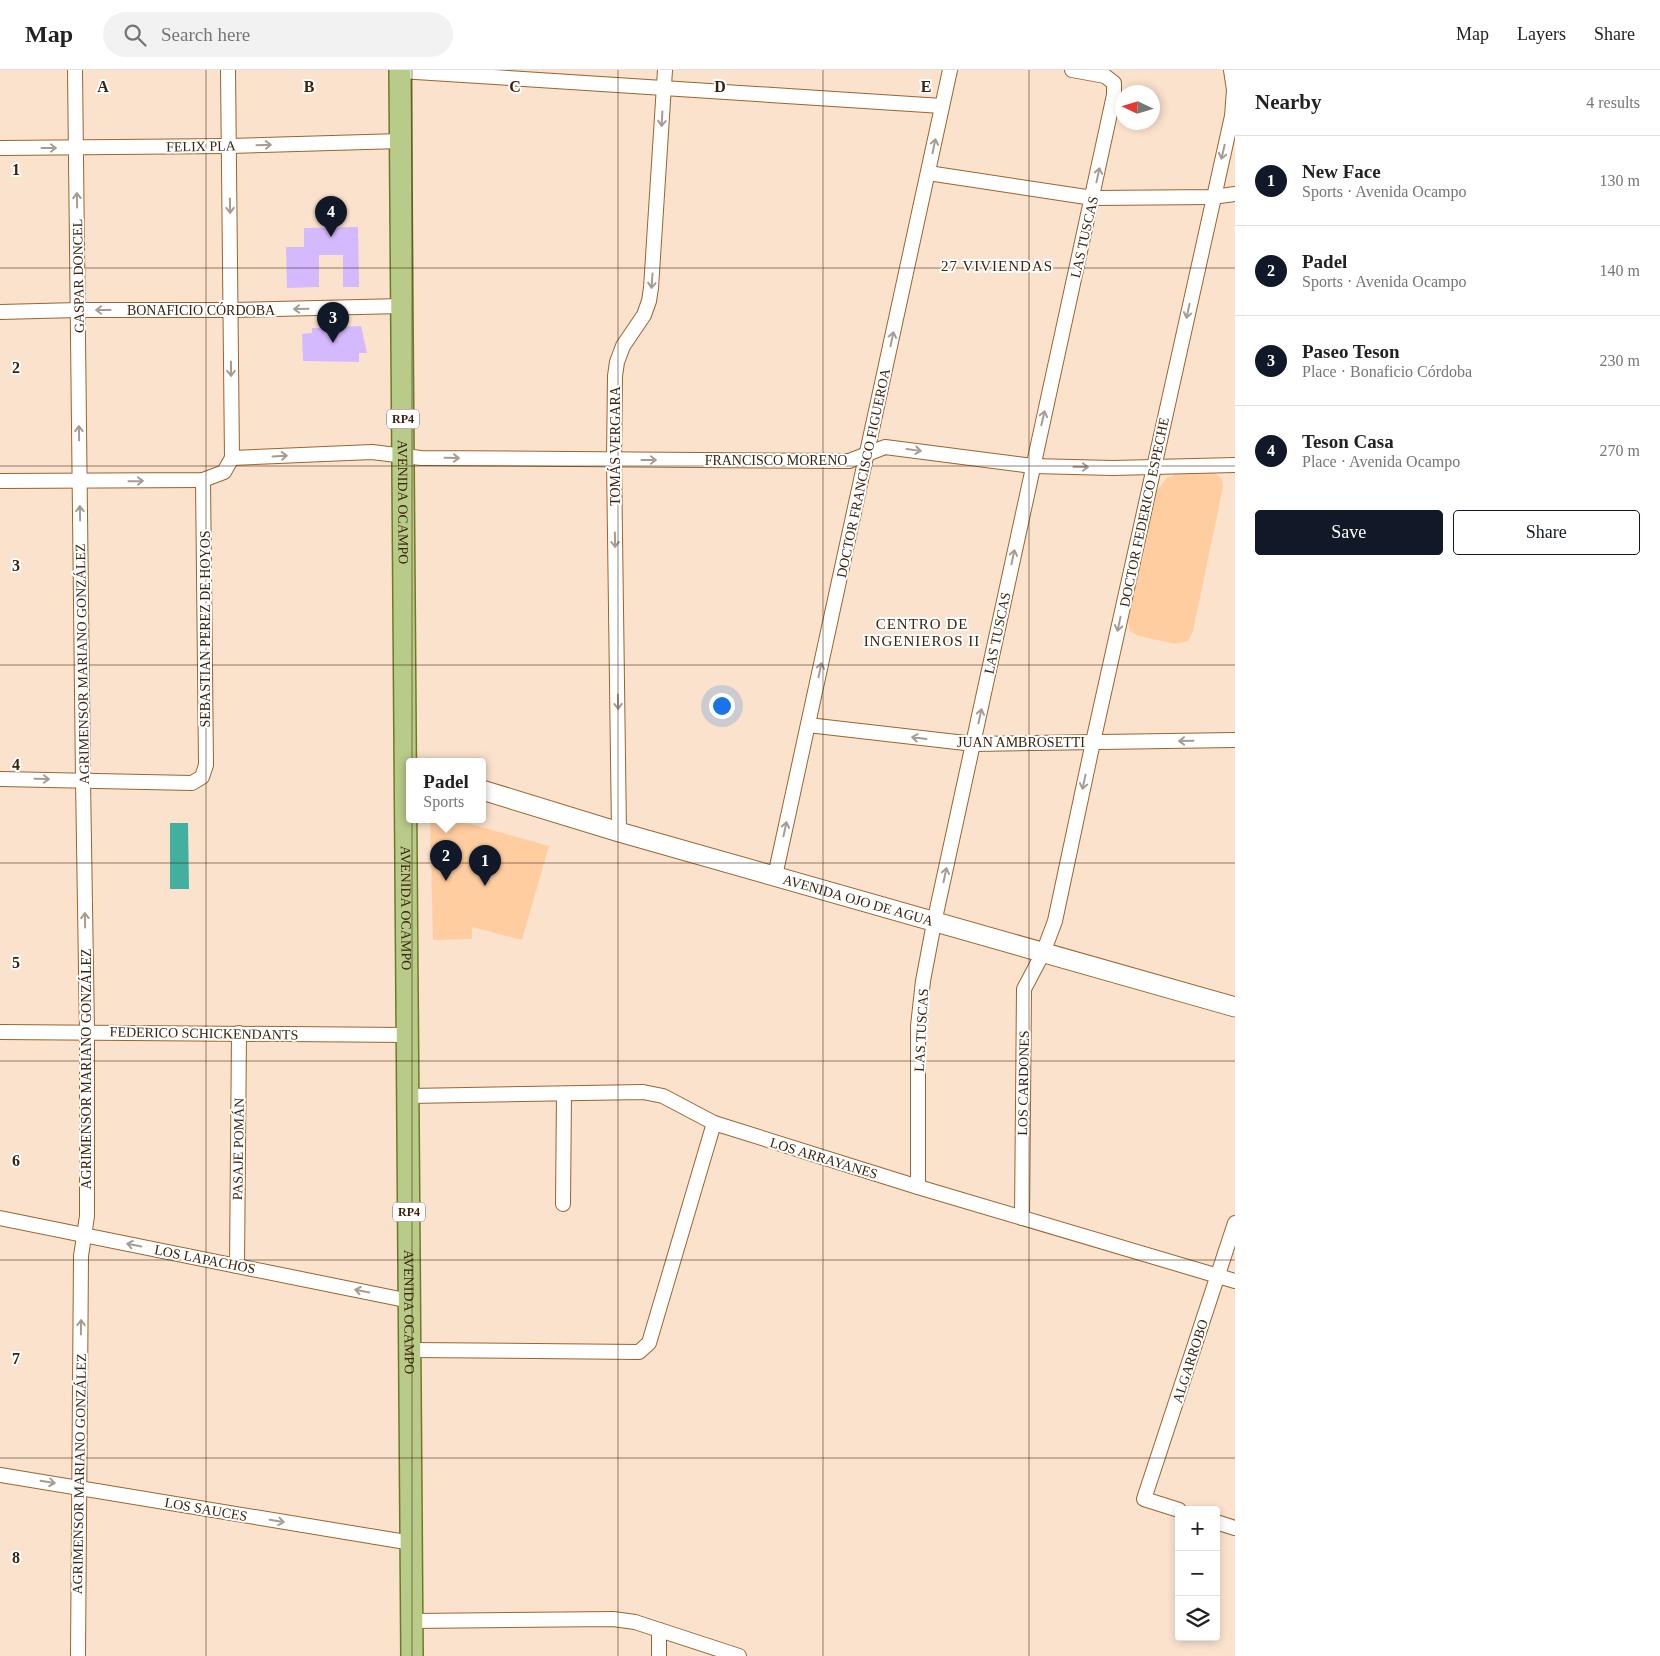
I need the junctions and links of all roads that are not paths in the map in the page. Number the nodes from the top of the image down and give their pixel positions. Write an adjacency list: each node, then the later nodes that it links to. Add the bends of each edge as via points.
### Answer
1 (75, 70): 13 (street, GASPAR DONCEL)
2 (228, 70): 11 (street)
3 (400, 70): 8 (street); 10 (main road, AVENIDA OCAMPO / RP4)
4 (665, 70): 8 (street, TOMÁS VERGARA)
5 (950, 70): 9 (street, DOCTOR FRANCISCO FIGUEROA)
6 (1072, 70): 17 (street, LAS TUSCAS, one-way to 6, via 1114,83 1105,76)
7 (1230, 70): 16 (street, DOCTOR FEDERICO ESPECHE, one-way to 16, via 1234,90 1232,116)
8 (663, 88): 9 (street); 25 (street, TOMÁS VERGARA, one-way to 25, via 651,288 644,314 623,346 617,362)
9 (942, 106): 14 (street, DOCTOR FRANCISCO FIGUEROA, one-way to 9)
10 (401, 141): 11 (street, FELIX PLA, one-way to 10); 18 (main road, AVENIDA OCAMPO / RP4)
11 (229, 146): 13 (street, FELIX PLA); 20 (street, one-way to 20)
12 (0, 148): 13 (street, FELIX PLA, one-way to 13)
13 (76, 148): 19 (street, GASPAR DONCEL, one-way to 13)
14 (928, 173): 17 (street); 22 (street, DOCTOR FRANCISCO FIGUEROA, one-way to 14)
15 (1235, 194): 16 (street)
16 (1213, 197): 17 (street); 28 (street, DOCTOR FEDERICO ESPECHE, one-way to 28)
17 (1093, 198): 27 (street, LAS TUSCAS, one-way to 17)
18 (402, 306): 20 (street, BONAFICIO CÓRDOBA, one-way to 20); 23 (main road, AVENIDA OCAMPO / RP4)
19 (78, 310): 20 (street, BONAFICIO CÓRDOBA, one-way to 19); 21 (street, BONAFICIO CÓRDOBA); 31 (street, GASPAR DONCEL, one-way to 19)
20 (231, 310): 24 (street, one-way to 24)
21 (0, 312)
22 (867, 455): 25 (street, FRANCISCO MORENO, one-way to 22, via 849,462); 27 (street, FRANCISCO MORENO, one-way to 27, via 886,447); 32 (street, DOCTOR FRANCISCO FIGUEROA, one-way to 22)
23 (403, 456): 24 (street, FRANCISCO MORENO, one-way to 23, via 372,452); 25 (street, FRANCISCO MORENO, one-way to 25); 36 (main road, AVENIDA OCAMPO / RP4)
24 (232, 458): 29 (street, via 224,472)
25 (614, 460): 41 (street, TOMÁS VERGARA, one-way to 41)
26 (1235, 465): 28 (street, FRANCISCO MORENO)
27 (1033, 466): 28 (street, FRANCISCO MORENO, one-way to 28); 35 (street, LAS TUSCAS, one-way to 27)
28 (1154, 467): 34 (street, DOCTOR FEDERICO ESPECHE, one-way to 34)
29 (203, 480): 31 (street, one-way to 29); 38 (street, SEBASTIAN PEREZ DE HOYOS, via 206,765 202,777 192,784)
30 (0, 482): 31 (street)
31 (80, 482): 38 (street, AGRIMENSOR MARIANO GONZÁLEZ, one-way to 31)
32 (808, 725): 35 (street, JUAN AMBROSETTI, one-way to 32); 42 (street, DOCTOR FRANCISCO FIGUEROA, one-way to 32)
33 (1235, 740): 34 (street, JUAN AMBROSETTI, one-way to 34)
34 (1093, 742): 35 (street, JUAN AMBROSETTI); 44 (street, DOCTOR FEDERICO ESPECHE, one-way to 44, via 1055,921)
35 (974, 744): 43 (street, LAS TUSCAS, one-way to 35)
36 (408, 758)
37 (0, 778): 38 (street, one-way to 38)
38 (83, 780): 47 (street, AGRIMENSOR MARIANO GONZÁLEZ, one-way to 38)
39 (486, 791): 41 (main road, AVENIDA OJO DE AGUA)
40 (408, 823): 49 (main road, AVENIDA OCAMPO / RP4)
41 (619, 832): 42 (main road, AVENIDA OJO DE AGUA)
42 (775, 876): 43 (main road, AVENIDA OJO DE AGUA)
43 (934, 922): 44 (main road, AVENIDA OJO DE AGUA); 53 (street, LAS TUSCAS, via 918,1026)
44 (1043, 953): 45 (main road, AVENIDA OJO DE AGUA); 56 (street, LOS CARDONES, via 1024,989)
45 (1235, 1008)
46 (0, 1032): 47 (street, FEDERICO SCHICKENDANTS)
47 (87, 1032): 48 (street, FEDERICO SCHICKENDANTS); 58 (street, AGRIMENSOR MARIANO GONZÁLEZ, via 87,1216)
48 (239, 1033): 49 (street, FEDERICO SCHICKENDANTS); 59 (street, PASAJE POMÁN)
49 (408, 1035): 51 (main road, AVENIDA OCAMPO / RP4)
50 (564, 1094): 51 (street, LOS ARRAYANES); 52 (street, LOS ARRAYANES, via 644,1092 663,1096); 54 (street)
51 (408, 1096): 62 (main road, AVENIDA OCAMPO / RP4)
52 (714, 1123): 53 (street, LOS ARRAYANES); 63 (street, via 649,1343 639,1352)
53 (918, 1186): 56 (street, LOS ARRAYANES)
54 (563, 1204)
55 (0, 1218): 58 (street, LOS LAPACHOS)
56 (1022, 1218): 60 (street, LOS ARRAYANES)
57 (1235, 1222): 60 (street, ALGARROBO)
58 (84, 1236): 59 (street, LOS LAPACHOS, one-way to 58); 65 (street, AGRIMENSOR MARIANO GONZÁLEZ, one-way to 58, via 81,1256)
59 (237, 1266): 62 (street, LOS LAPACHOS, one-way to 59)
60 (1218, 1276): 61 (street, LOS ARRAYANES); 66 (street, ALGARROBO, via 1144,1499)
61 (1235, 1281)
62 (410, 1301): 63 (main road, AVENIDA OCAMPO / RP4)
63 (410, 1350): 69 (main road, AVENIDA OCAMPO / RP4)
64 (0, 1475): 65 (street, LOS SAUCES, one-way to 65)
65 (79, 1487): 69 (street, LOS SAUCES, one-way to 69); 72 (street, AGRIMENSOR MARIANO GONZÁLEZ)
66 (1175, 1509)
67 (1220, 1523): 68 (street)
68 (1235, 1528)
69 (412, 1543): 70 (main road, AVENIDA OCAMPO / RP4)
70 (412, 1621): 71 (street, via 613,1620 635,1622); 73 (main road, AVENIDA OCAMPO / RP4)
71 (658, 1630): 74 (street); 75 (street)
72 (78, 1656)
73 (412, 1656)
74 (658, 1656)
75 (739, 1656)

